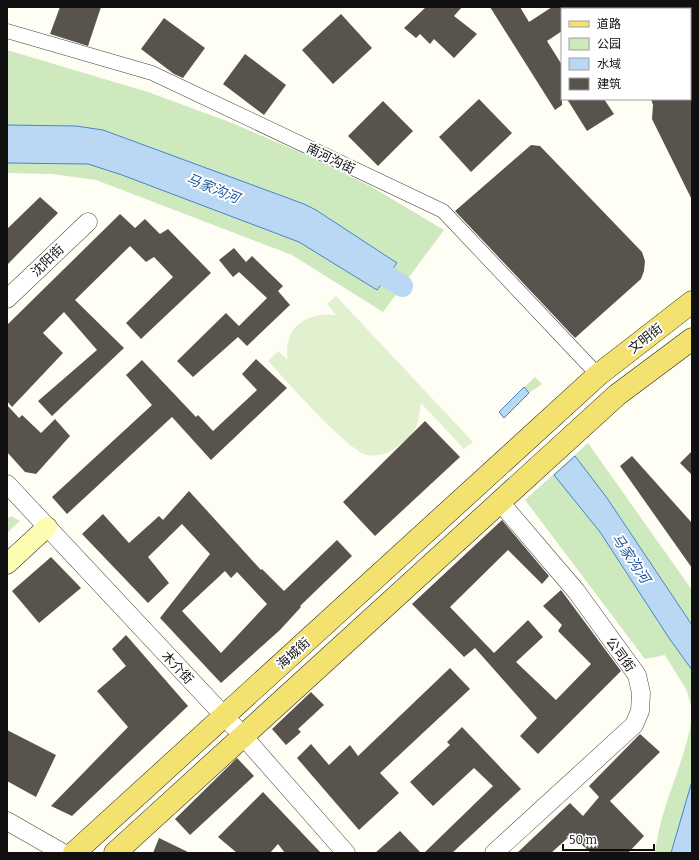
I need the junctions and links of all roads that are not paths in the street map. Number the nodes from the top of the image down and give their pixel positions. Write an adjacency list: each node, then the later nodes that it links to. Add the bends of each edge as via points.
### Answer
1 (7, 31): 6 (street, 南河沟街, via 152,72 443,211)
2 (88, 222): 3 (street, 沈阳街)
3 (7, 298)
4 (692, 302): 6 (main road, 文明街)
5 (692, 339): 9 (main road, via 617,395)
6 (598, 375): 7 (main road, 文明街)
7 (513, 452): 12 (main road, 海城街)
8 (7, 484): 10 (street, 木介街)
9 (500, 502): 13 (main road); 19 (street, 公司街, via 576,591 636,675 641,693 640,711 634,725)
10 (47, 528): 11 (main road); 12 (street, 木介街)
11 (7, 564)
12 (224, 716): 13 (street, 木介街); 16 (main road, 海城街)
13 (243, 736): 17 (main road); 18 (street, 木介街)
14 (7, 821): 15 (street)
15 (63, 853)
16 (74, 853)
17 (115, 853)
18 (346, 853)
19 (494, 853)

